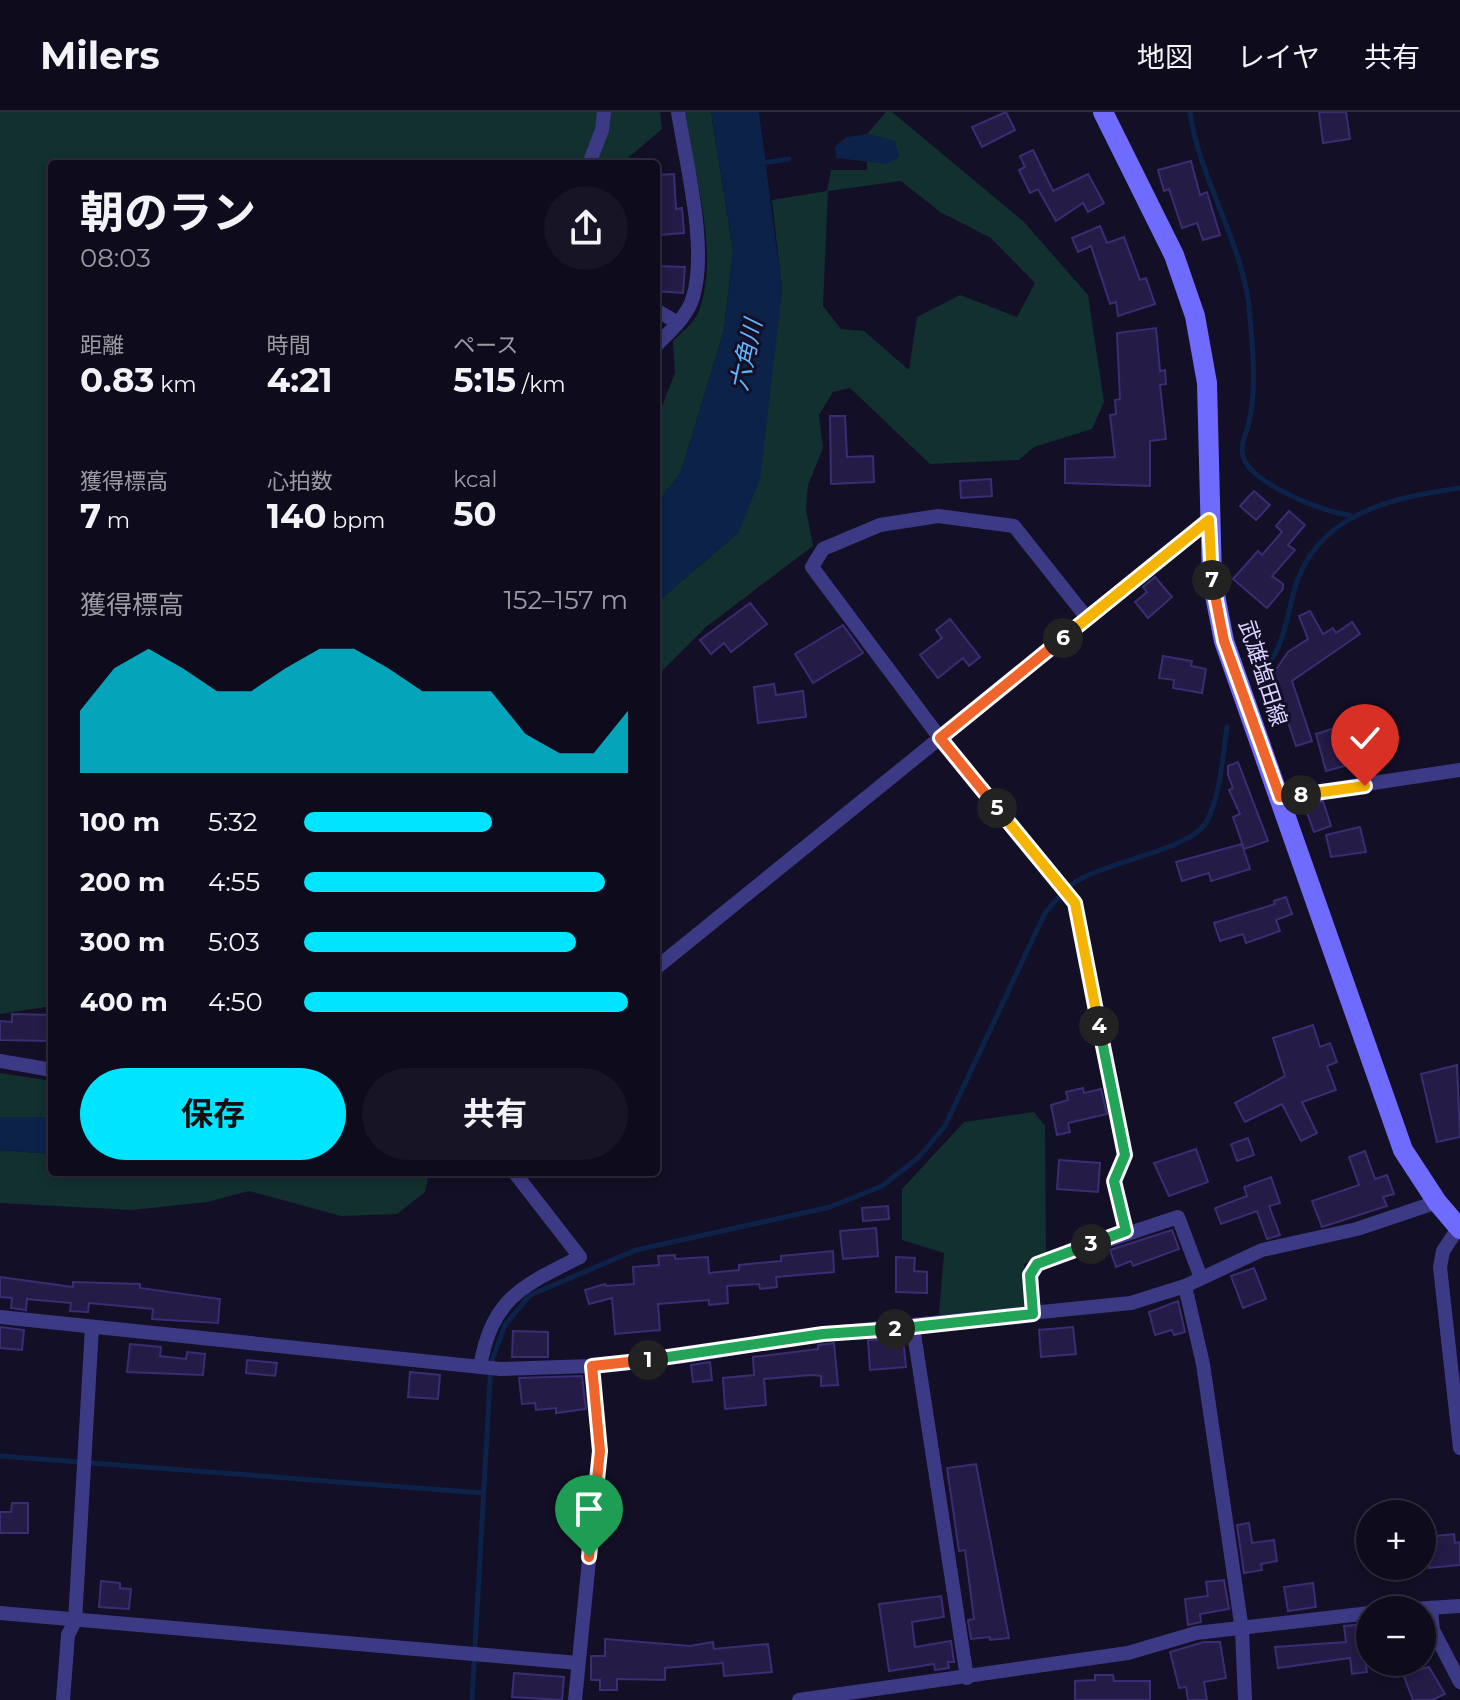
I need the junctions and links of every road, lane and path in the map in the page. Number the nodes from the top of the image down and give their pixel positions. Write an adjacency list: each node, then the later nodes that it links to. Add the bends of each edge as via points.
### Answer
1 (604, 112): 4 (street)
2 (678, 112): 6 (street, via 698,237 693,298)
3 (1103, 112): 8 (main road, 武雄塩田線, via 1174,255 1195,316 1207,383)
4 (591, 160)
5 (660, 312): 6 (street)
6 (678, 323): 7 (street)
7 (660, 342)
8 (1209, 520): 9 (street); 12 (main road, 武雄塩田線, via 1212,580 1224,641)
9 (1087, 618): 10 (street); 10 (street, via 1014,526 938,516 880,525 823,549 812,567)
10 (940, 738): 13 (street); 19 (street, via 1075,903 1125,1155 1114,1181)
11 (1460, 770): 12 (street)
12 (1280, 797): 17 (main road, 武雄塩田線, via 1403,1150)
13 (660, 965)
14 (0, 1061): 15 (street)
15 (48, 1069)
16 (517, 1176): 27 (street, via 580,1257 521,1286 498,1311)
17 (1437, 1202): 18 (main road, 武雄塩田線); 20 (street, via 1357,1229 1262,1250)
18 (1459, 1228): 28 (street, via 1443,1251 1440,1267)
19 (1126, 1231): 20 (street, via 1178,1217); 22 (street, via 1037,1264 1030,1275)
20 (1201, 1278): 21 (street)
21 (1185, 1286): 22 (street, via 1131,1303); 34 (street, via 1203,1364)
22 (1033, 1314): 25 (street)
23 (0, 1317): 24 (street)
24 (92, 1327): 27 (street); 33 (street)
25 (913, 1327): 26 (street); 37 (street)
26 (592, 1366): 27 (street); 36 (street, via 600,1451)
27 (480, 1367)
28 (1460, 1448)
29 (1460, 1606): 30 (street)
30 (1436, 1608)
31 (0, 1613): 33 (street)
32 (1356, 1615): 34 (street)
33 (75, 1621): 36 (street); 39 (street, via 68,1635)
34 (1242, 1630): 37 (street, via 1196,1633 1128,1653); 42 (street)
35 (1436, 1637): 38 (street)
36 (578, 1663): 40 (street)
37 (967, 1678): 41 (street)
38 (1460, 1682)
39 (63, 1700)
40 (575, 1700)
41 (799, 1700)
42 (1245, 1700)

